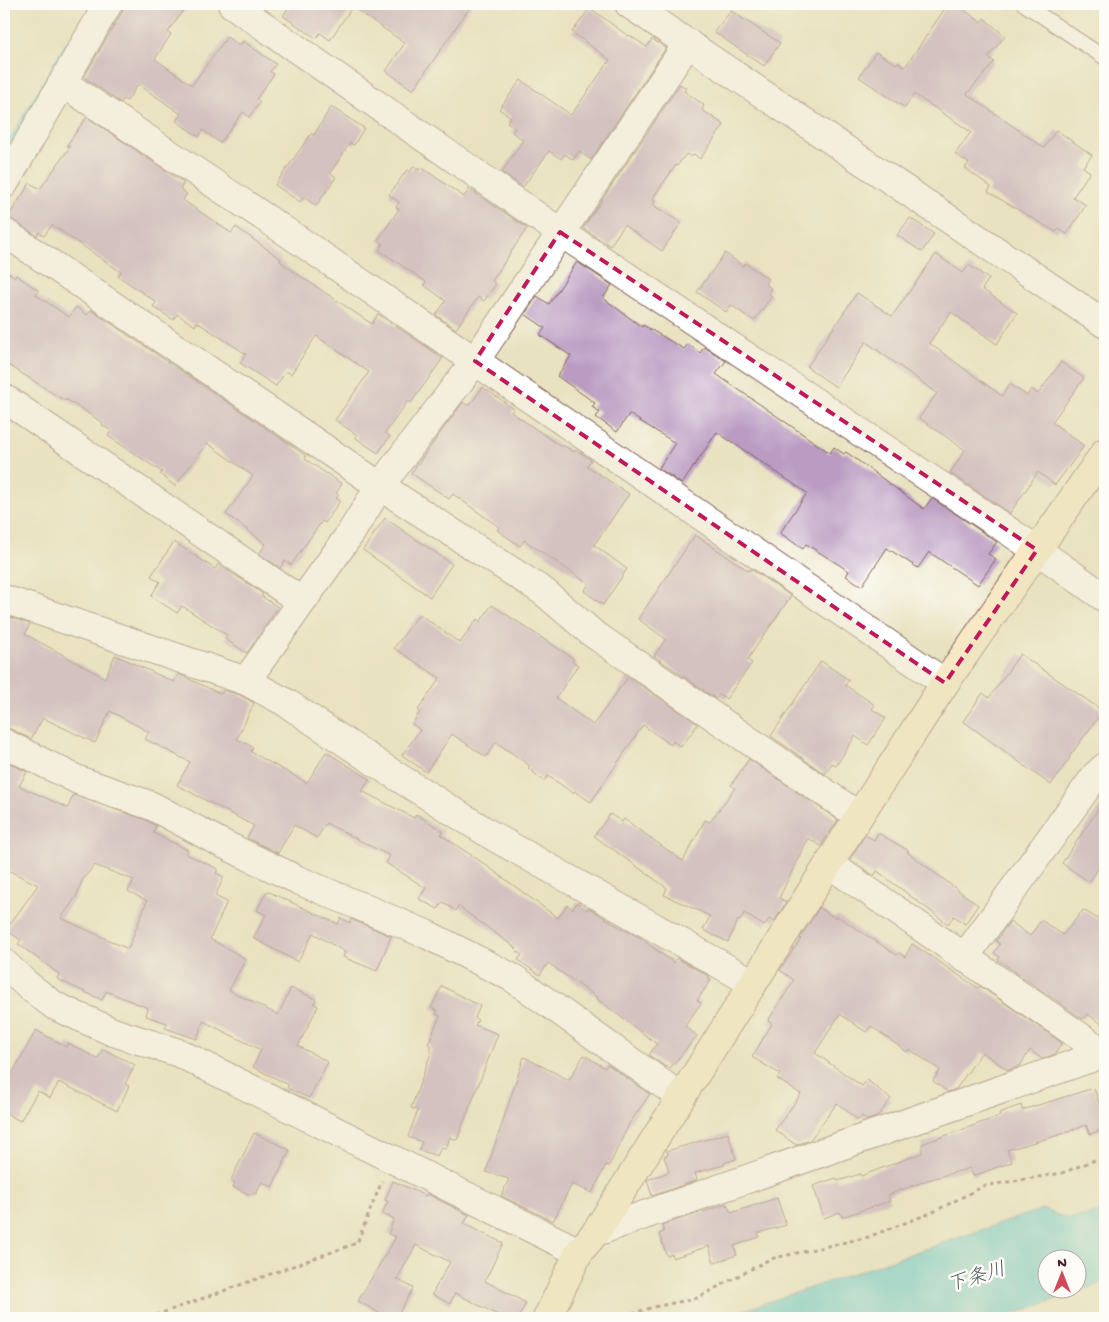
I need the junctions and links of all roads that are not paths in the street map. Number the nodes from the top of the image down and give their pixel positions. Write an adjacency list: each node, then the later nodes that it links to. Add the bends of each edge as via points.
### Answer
1 (108, 4): 8 (street)
2 (232, 4): 5 (street)
3 (629, 4): 6 (street)
4 (1024, 4): 7 (lane)
5 (262, 12): 11 (street)
6 (688, 43): 11 (street); 12 (street)
7 (1105, 58)
8 (62, 83): 9 (street); 13 (street, via 297,238)
9 (4, 184)
10 (4, 232): 16 (street)
11 (560, 232): 13 (street); 17 (street)
12 (1105, 324)
13 (474, 361): 16 (street); 22 (street)
14 (4, 398): 20 (street)
15 (1105, 452): 17 (street)
16 (380, 486): 20 (street); 25 (street, via 544,592 592,633)
17 (1036, 550): 19 (street); 22 (street)
18 (4, 598): 21 (street)
19 (1105, 598)
20 (301, 602): 21 (street)
21 (246, 681): 29 (street, via 285,702 496,838)
22 (945, 683): 25 (street)
23 (4, 743): 31 (street, via 78,780 152,806 298,880 428,935 513,978)
24 (1102, 775): 27 (street)
25 (859, 816): 26 (street)
26 (829, 864): 27 (street); 29 (street)
27 (964, 958): 30 (street)
28 (4, 963): 32 (street, via 55,1006 114,1032 179,1053 391,1159)
29 (753, 983): 31 (street)
30 (1105, 1053): 32 (street)
31 (681, 1097): 32 (street)
32 (588, 1242): 33 (street)
33 (546, 1318)

